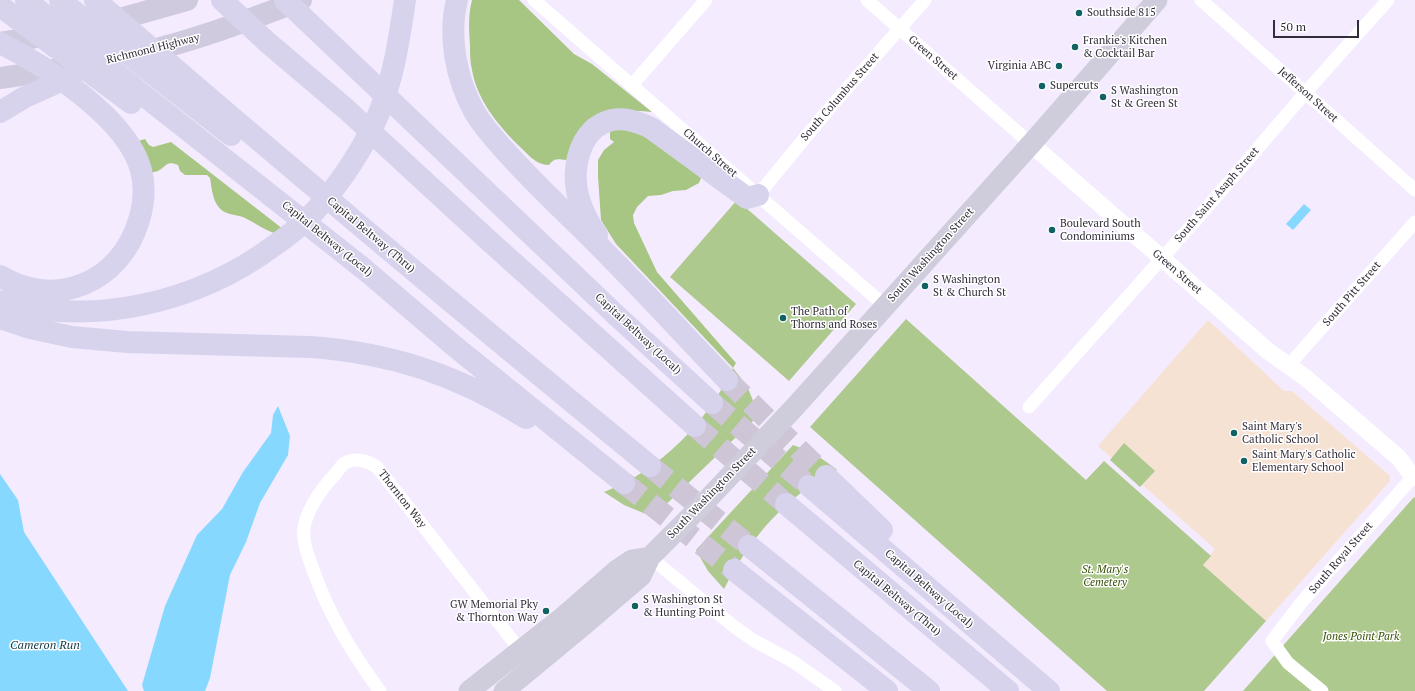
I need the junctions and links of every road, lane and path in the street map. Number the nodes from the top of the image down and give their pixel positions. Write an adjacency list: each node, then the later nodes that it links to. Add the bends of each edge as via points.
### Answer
1 (26, 0): 28 (highway, Capital Beltway (Local))
2 (60, 0): 38 (highway)
3 (95, 0): 38 (highway, Capital Beltway (Thru))
4 (187, 0): 20 (highway, via 80,29)
5 (222, 0): 25 (highway)
6 (239, 0): 25 (highway)
7 (285, 0): 41 (highway, Capital Beltway (Local))
8 (301, 0): 21 (highway, Richmond Highway, via 200,38)
9 (405, 0): 35 (highway, via 394,65 376,119 344,176 317,208 288,235 250,263 226,276 163,301 129,308 79,311 27,307)
10 (457, 0): 33 (highway, via 453,25 454,45 461,81 475,112 490,134 522,170)
11 (534, 0): 23 (street, Church Street)
12 (706, 0): 23 (street)
13 (867, 0): 19 (street, Green Street)
14 (925, 0): 19 (street, South Columbus Street)
15 (1158, 0): 27 (main road, South Washington Street)
16 (1202, 0): 24 (street, Jefferson Street)
17 (1388, 0): 24 (street, South Saint Asaph Street)
18 (0, 6): 28 (highway, via 225,170)
19 (899, 29): 27 (street, Green Street); 30 (street, South Columbus Street)
20 (0, 43): 34 (highway, via 50,73 100,111 124,136 134,153 141,169 144,186 144,202 136,232 128,248 94,280 60,290 40,291 23,287)
21 (110, 61): 22 (highway, Richmond Highway); 26 (highway, via 44,88)
22 (0, 78)
23 (632, 85): 30 (street, Church Street)
24 (1306, 92): 29 (street, Jefferson Street); 32 (street, South Saint Asaph Street)
25 (346, 109): 43 (highway)
26 (0, 112)
27 (1031, 144): 32 (street, Green Street); 36 (main road, South Washington Street)
28 (259, 186): 37 (highway, Capital Beltway (Local), via 624,483 490,397 442,375 395,360 339,349 127,342 72,337 30,328)
29 (1415, 190)
30 (758, 195): 33 (highway, via 747,198 663,135 638,122 626,119 600,124 579,152 576,180 587,220); 36 (street, Church Street)
31 (1415, 222): 39 (street, South Pitt Street)
32 (1162, 258): 39 (street, Green Street, via 1268,351); 42 (street, South Saint Asaph Street)
33 (614, 261): 40 (highway)
34 (0, 276)
35 (0, 301)
36 (885, 306): 49 (main road, South Washington Street, via 793,409)
37 (0, 318)
38 (504, 346): 44 (highway, Capital Beltway (Thru))
39 (1289, 366): 45 (street, Green Street, via 1399,458)
40 (727, 380)
41 (712, 403)
42 (1029, 407)
43 (695, 426)
44 (650, 466)
45 (1414, 476): 60 (street, South Royal Street, via 1301,603 1272,641 1288,664)
46 (817, 481): 59 (highway, via 889,537 993,644)
47 (786, 504): 58 (highway, Capital Beltway (Thru))
48 (749, 546): 57 (highway)
49 (650, 557): 51 (main road, via 632,560 617,570); 54 (main road, South Washington Street, via 641,576); 55 (street, via 732,625 753,640 792,661)
50 (734, 570): 56 (highway)
51 (520, 650): 52 (street, Thornton Way, via 377,467 370,462 359,460 346,463 332,477 311,507 304,523 303,535 318,586 334,621 353,654); 53 (main road)
52 (380, 691)
53 (469, 691)
54 (504, 691)
55 (835, 691)
56 (887, 691)
57 (929, 691)
58 (1008, 691)
59 (1049, 691)
60 (1322, 691)

